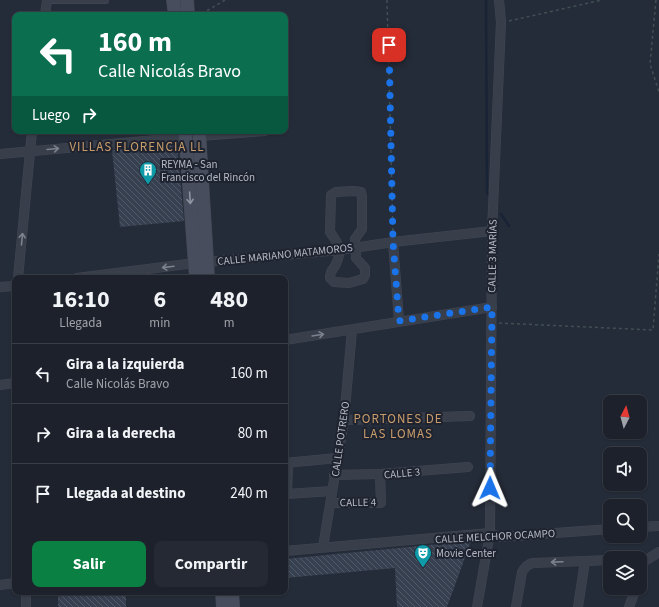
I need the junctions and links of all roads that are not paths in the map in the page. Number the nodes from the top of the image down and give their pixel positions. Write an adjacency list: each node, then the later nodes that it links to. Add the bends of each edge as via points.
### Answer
1 (173, 0): 7 (street)
2 (187, 0): 8 (street)
3 (499, 0): 14 (street, CALLE 3 MARÍAS, via 501,22)
4 (47, 1): 5 (lane); 6 (street)
5 (106, 1)
6 (45, 12)
7 (175, 12)
8 (188, 12)
9 (32, 134): 12 (street)
10 (186, 134): 12 (street, one-way to 10); 18 (street, one-way to 18)
11 (200, 134): 18 (street)
12 (29, 151): 13 (street); 19 (street, one-way to 12)
13 (0, 154)
14 (492, 231): 15 (street, CALLE MARIANO MATAMOROS); 25 (street, CALLE 3 MARÍAS)
15 (393, 242): 16 (street, CALLE MARIANO MATAMOROS); 26 (street)
16 (355, 248): 17 (street, CALLE MARIANO MATAMOROS); 17 (street, via 356,258 365,268 365,275 363,279 349,283 334,282 330,278 330,272 336,264); 17 (street, via 355,239 362,229 362,196 360,192 354,191 336,192 332,195 330,232 338,242)
17 (340, 250): 18 (street, CALLE MARIANO MATAMOROS)
18 (201, 263): 20 (street, CALLE MARIANO MATAMOROS, one-way to 20); 21 (street); 22 (street)
19 (18, 275)
20 (102, 275)
21 (197, 275)
22 (207, 275)
23 (12, 286): 24 (street)
24 (0, 287)
25 (492, 307): 26 (street); 44 (street, CALLE 3 MARÍAS)
26 (399, 321): 27 (street)
27 (352, 330): 28 (street, one-way to 27); 32 (street, CALLE POTRERO)
28 (288, 340)
29 (12, 383): 30 (street)
30 (0, 385)
31 (470, 416): 32 (street)
32 (344, 420): 33 (street, CALLE POTRERO)
33 (336, 458): 34 (street); 37 (street, CALLE POTRERO)
34 (288, 463)
35 (468, 467): 36 (street, CALLE 3)
36 (380, 474): 37 (street, CALLE 3); 40 (street, CALLE 4, via 381,503)
37 (334, 475): 38 (street, CALLE POTRERO)
38 (332, 491): 39 (street); 40 (street, CALLE POTRERO)
39 (288, 494)
40 (331, 503): 45 (street, CALLE POTRERO)
41 (659, 526): 42 (street)
42 (647, 527)
43 (603, 530): 44 (street, CALLE MELCHOR OCAMPO, via 500,537)
44 (490, 533): 45 (street, CALLE MELCHOR OCAMPO); 60 (street, CALLE 3 MARÍAS)
45 (323, 547): 46 (street, CALLE MELCHOR OCAMPO)
46 (288, 551)
47 (659, 552): 49 (street)
48 (603, 560): 50 (street)
49 (647, 560)
50 (585, 561): 61 (street, one-way to 61, via 529,564 522,572); 62 (street)
51 (12, 583): 52 (street)
52 (0, 585)
53 (26, 595): 57 (street)
54 (222, 595): 58 (street)
55 (232, 595): 59 (street)
56 (633, 595): 63 (street)
57 (26, 607)
58 (223, 607)
59 (233, 607)
60 (477, 607)
61 (516, 607)
62 (578, 607)
63 (628, 607)

